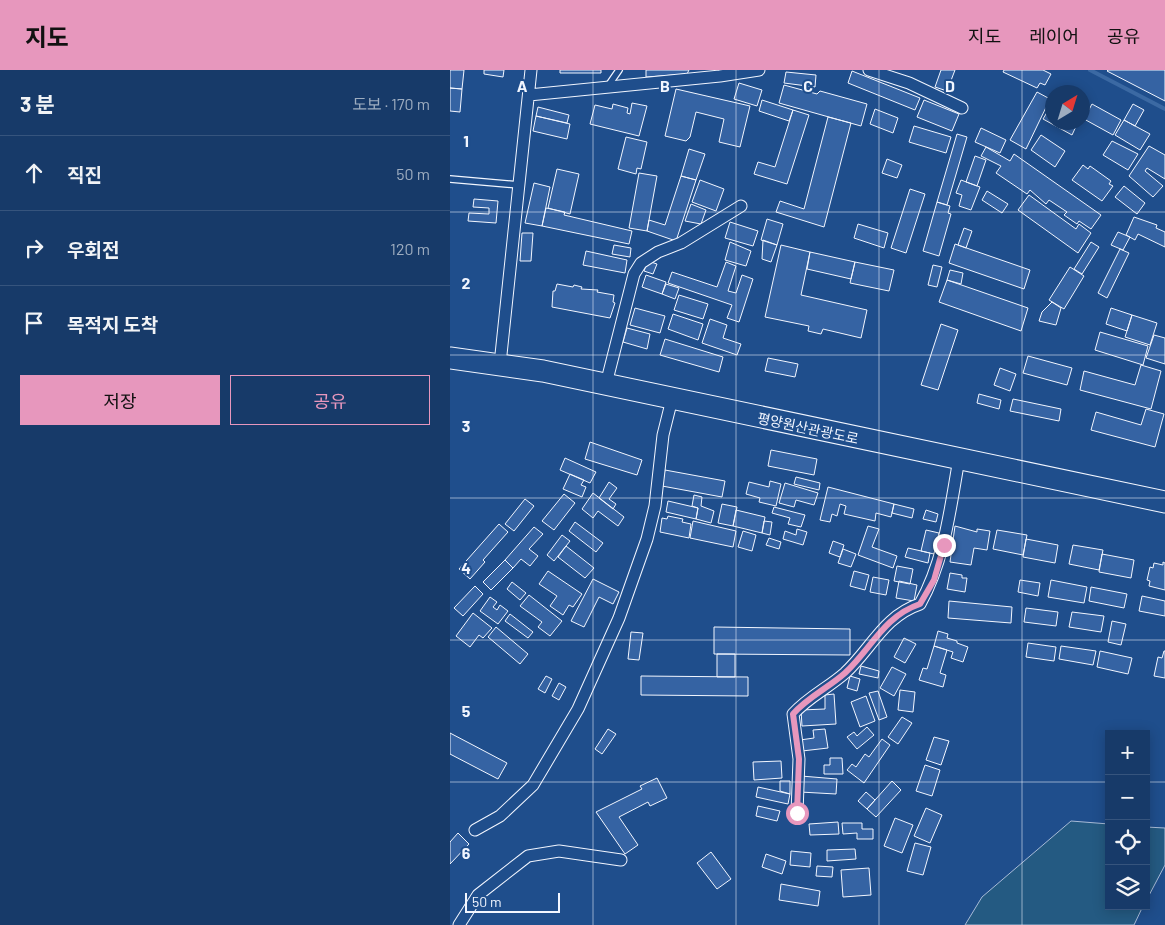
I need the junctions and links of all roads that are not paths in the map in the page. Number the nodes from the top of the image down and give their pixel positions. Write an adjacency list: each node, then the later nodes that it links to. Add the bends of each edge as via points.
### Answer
1 (531, 70): 7 (street)
2 (619, 70): 6 (lane)
3 (759, 70): 5 (street, via 720,76)
4 (869, 70): 8 (street, via 909,83)
5 (698, 74): 6 (street)
6 (608, 86): 7 (street)
7 (529, 95): 10 (street)
8 (962, 108)
9 (450, 179): 10 (lane)
10 (519, 185): 13 (street)
11 (741, 206): 14 (street, via 641,263 634,274)
12 (450, 358): 13 (highway, 평양원산관광도로)
13 (500, 364): 14 (highway, 평양원산관광도로)
14 (606, 384): 15 (highway, 평양원산관광도로)
15 (672, 399): 16 (highway, 평양원산관광도로); 19 (street, via 663,435 655,506 647,539 619,618 578,709 533,785 500,816)
16 (959, 459): 17 (highway, 평양원산관광도로); 18 (street, via 940,561 934,580 920,604 905,609 846,673 793,714 799,759)
17 (1165, 502)
18 (797, 813)
19 (475, 830)
20 (620, 860): 21 (street, via 560,851 528,856 478,895)
21 (459, 925)

